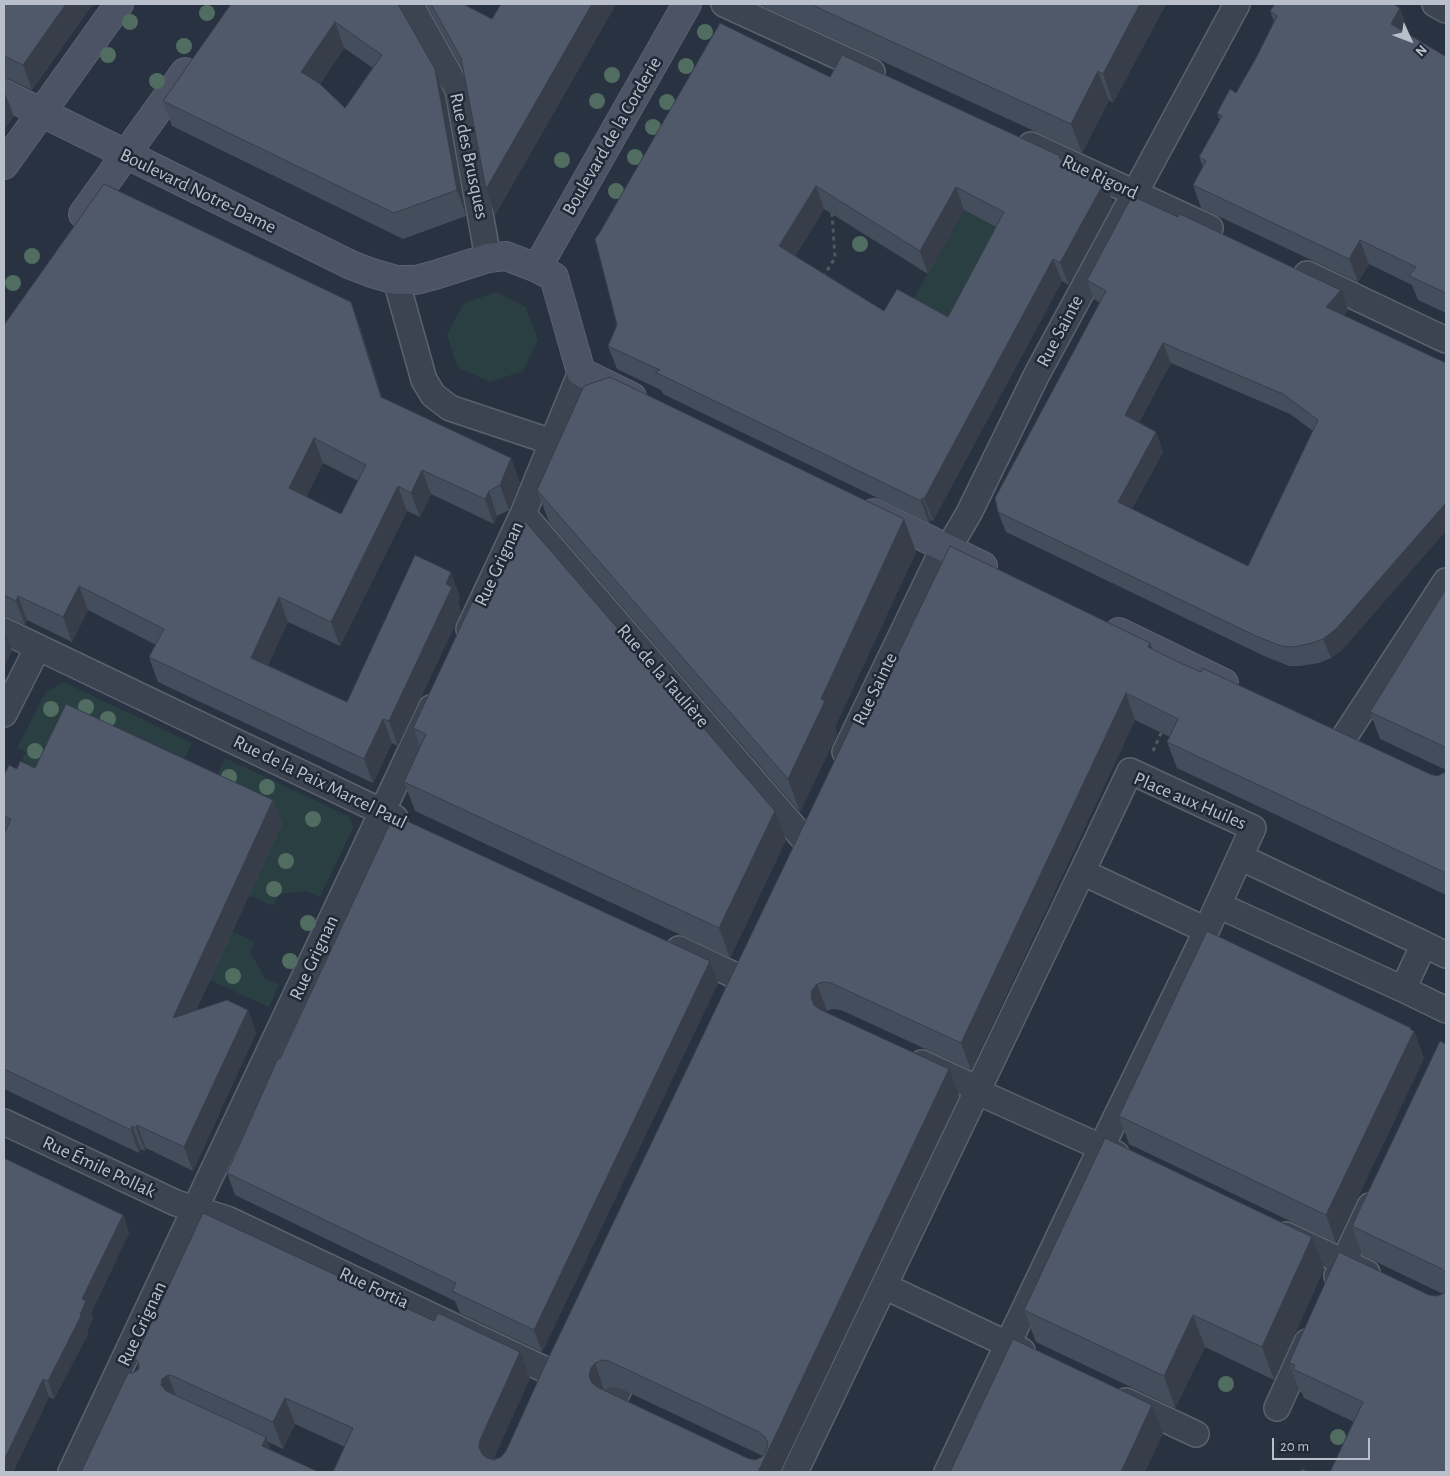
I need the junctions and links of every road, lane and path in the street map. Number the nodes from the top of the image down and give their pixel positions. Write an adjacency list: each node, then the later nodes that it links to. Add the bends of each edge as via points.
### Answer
1 (119, 4): 11 (street)
2 (410, 4): 19 (street, Rue des Brusques, via 458,90)
3 (687, 4): 21 (street, Boulevard de la Corderie)
4 (724, 4): 9 (street)
5 (1236, 4): 15 (street, Rue Sainte)
6 (1435, 4): 7 (street)
7 (1446, 10)
8 (201, 50): 13 (street)
9 (894, 82)
10 (4, 94): 11 (street, Boulevard Notre-Dame)
11 (41, 113): 13 (street, Boulevard Notre-Dame); 14 (street)
12 (1010, 135): 15 (street, Rue Rigord)
13 (126, 156): 17 (street); 22 (street, Boulevard Notre-Dame, via 350,265)
14 (4, 165)
15 (1135, 193): 18 (street, Rue Rigord); 30 (street, Rue Sainte, via 1036,376)
16 (832, 213): 23 (path, via 835,258)
17 (67, 236)
18 (1232, 239)
19 (488, 258): 21 (street, via 506,256); 22 (street, via 416,280)
20 (1286, 264): 24 (street)
21 (537, 268): 25 (street, via 554,277)
22 (396, 280): 27 (street, via 424,380 432,395 450,408)
23 (820, 282)
24 (1446, 340)
25 (581, 372): 26 (street); 27 (street, Rue Grignan)
26 (656, 408)
27 (552, 442): 29 (street, Rue Grignan)
28 (849, 501): 30 (street)
29 (523, 514): 36 (street, Rue Grignan); 47 (street, Rue de la Taulière)
30 (948, 549): 31 (street); 43 (street, Rue Sainte, via 942,551)
31 (1002, 575)
32 (1446, 580): 41 (street)
33 (1100, 623): 38 (street)
34 (4, 631): 35 (street, Rue de la Paix Marcel Paul)
35 (38, 647): 39 (street); 45 (street, Rue de la Paix Marcel Paul)
36 (458, 650)
37 (442, 686): 45 (street, Rue Grignan)
38 (1245, 693)
39 (4, 714)
40 (1166, 722): 44 (path)
41 (1334, 735): 42 (street)
42 (1369, 751)
43 (833, 775)
44 (1141, 776): 48 (street, Place aux Huiles, via 1253,828); 49 (street, Place aux Huiles, via 1130,771)
45 (382, 812): 46 (street, Rue de la Paix Marcel Paul); 63 (street, Rue Grignan)
46 (418, 829)
47 (803, 838)
48 (1240, 857): 50 (street, Place aux Huiles); 53 (street, Place aux Huiles)
49 (1082, 872): 51 (street); 59 (street)
50 (1218, 904): 51 (street, Place aux Huiles); 56 (street)
51 (1206, 930): 61 (street, Place aux Huiles)
52 (662, 941): 55 (street)
53 (1424, 944): 54 (street, Place aux Huiles); 56 (street)
54 (1446, 955)
55 (737, 978)
56 (1404, 989): 57 (street)
57 (1446, 1010)
58 (904, 1055): 59 (street)
59 (971, 1087): 61 (street); 67 (street)
60 (4, 1122): 63 (street, Rue Émile Pollak, via 176,1203)
61 (1119, 1156): 70 (street, Place aux Huiles)
62 (1378, 1190): 65 (street)
63 (196, 1209): 72 (street, Rue Fortia, via 227,1219); 76 (street, Rue Grignan)
64 (1264, 1224): 65 (street)
65 (1343, 1262): 66 (street); 68 (street)
66 (1386, 1282)
67 (884, 1286): 70 (street); 77 (street)
68 (1328, 1296)
69 (1316, 1322): 74 (street)
70 (1007, 1345): 71 (street); 78 (street, Place aux Huiles)
71 (1034, 1357)
72 (549, 1373)
73 (1108, 1393): 75 (street)
74 (1277, 1408)
75 (1196, 1434)
76 (71, 1472)
77 (795, 1472)
78 (947, 1472)

